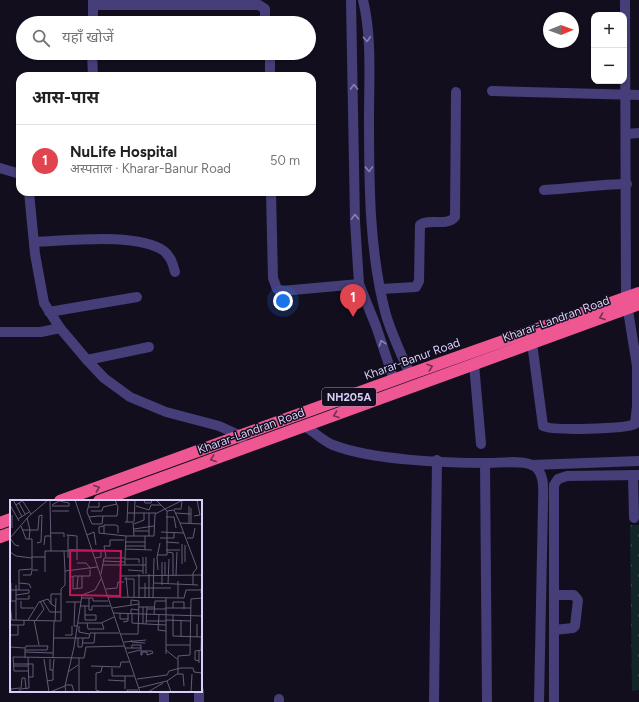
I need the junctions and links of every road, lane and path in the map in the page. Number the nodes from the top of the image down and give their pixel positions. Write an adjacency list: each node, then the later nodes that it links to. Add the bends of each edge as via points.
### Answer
1 (351, 0): 25 (street, one-way to 1, via 355,221)
2 (363, 0): 26 (street, one-way to 26, via 368,46 372,221)
3 (625, 0): 14 (street)
4 (93, 3): 5 (street); 6 (street, via 259,5 265,9)
5 (93, 16)
6 (265, 16)
7 (92, 60): 9 (street)
8 (270, 60): 10 (street)
9 (93, 72)
10 (270, 72)
11 (492, 91): 14 (street)
12 (456, 92): 26 (street, via 455,217 420,226 419,280 416,287)
13 (639, 94): 14 (street)
14 (626, 95): 16 (street)
15 (639, 133): 16 (street)
16 (626, 134): 19 (street)
17 (0, 168): 18 (street)
18 (16, 173)
19 (627, 184): 20 (street); 29 (street)
20 (544, 190)
21 (29, 196): 23 (street)
22 (271, 196): 25 (street, via 273,278 276,289 282,291)
23 (34, 242): 24 (street, via 139,241 164,252 173,263); 30 (street, via 41,290)
24 (175, 272)
25 (359, 284): 39 (street, one-way to 25)
26 (381, 289): 38 (street, via 393,336)
27 (639, 293): 29 (highway, Kharar-Banur Road / NH205A)
28 (137, 297): 30 (street)
29 (631, 303): 33 (highway, Kharar-Landran Road / NH205A, one-way to 33); 37 (street); 38 (highway, Kharar-Banur Road / NH205A, one-way to 29)
30 (49, 312): 31 (street)
31 (60, 328): 32 (street, via 41,332); 35 (street)
32 (0, 332)
33 (532, 343): 36 (highway, Kharar-Landran Road / NH205A); 41 (street, via 543,426 584,429)
34 (149, 347): 35 (street)
35 (87, 360): 43 (street, via 104,378 130,397 166,412 218,426)
36 (474, 364): 40 (highway, Kharar-Landran Road / NH205A); 44 (street)
37 (638, 366): 41 (street)
38 (410, 374): 39 (highway, Kharar-Banur Road / NH205A)
39 (394, 380): 40 (highway, Kharar-Banur Road / NH205A)
40 (382, 391): 42 (highway, Kharar-Landran Road / NH205A, one-way to 42); 43 (highway, Kharar-Banur Road / NH205A)
41 (637, 424)
42 (305, 426): 45 (highway, Kharar-Landran Road / NH205A); 46 (street, via 331,445 340,448 380,456)
43 (241, 436): 45 (street); 51 (highway, Kharar-Banur Road / NH205A, one-way to 43)
44 (481, 444)
45 (244, 448): 52 (highway, Kharar-Landran Road / NH205A, one-way to 52)
46 (437, 460): 48 (street); 60 (street)
47 (639, 462): 49 (street)
48 (486, 463): 49 (street); 61 (street)
49 (532, 464): 62 (street, via 538,470 543,484)
50 (636, 475): 53 (street); 58 (street, via 567,476 558,479 554,485)
51 (63, 500)
52 (102, 500)
53 (634, 518)
54 (10, 519): 55 (highway)
55 (0, 523)
56 (10, 533): 57 (highway)
57 (0, 537)
58 (554, 595): 59 (street); 59 (street, via 574,595 578,600 575,626)
59 (554, 630): 63 (street)
60 (434, 702)
61 (487, 702)
62 (539, 702)
63 (554, 702)

